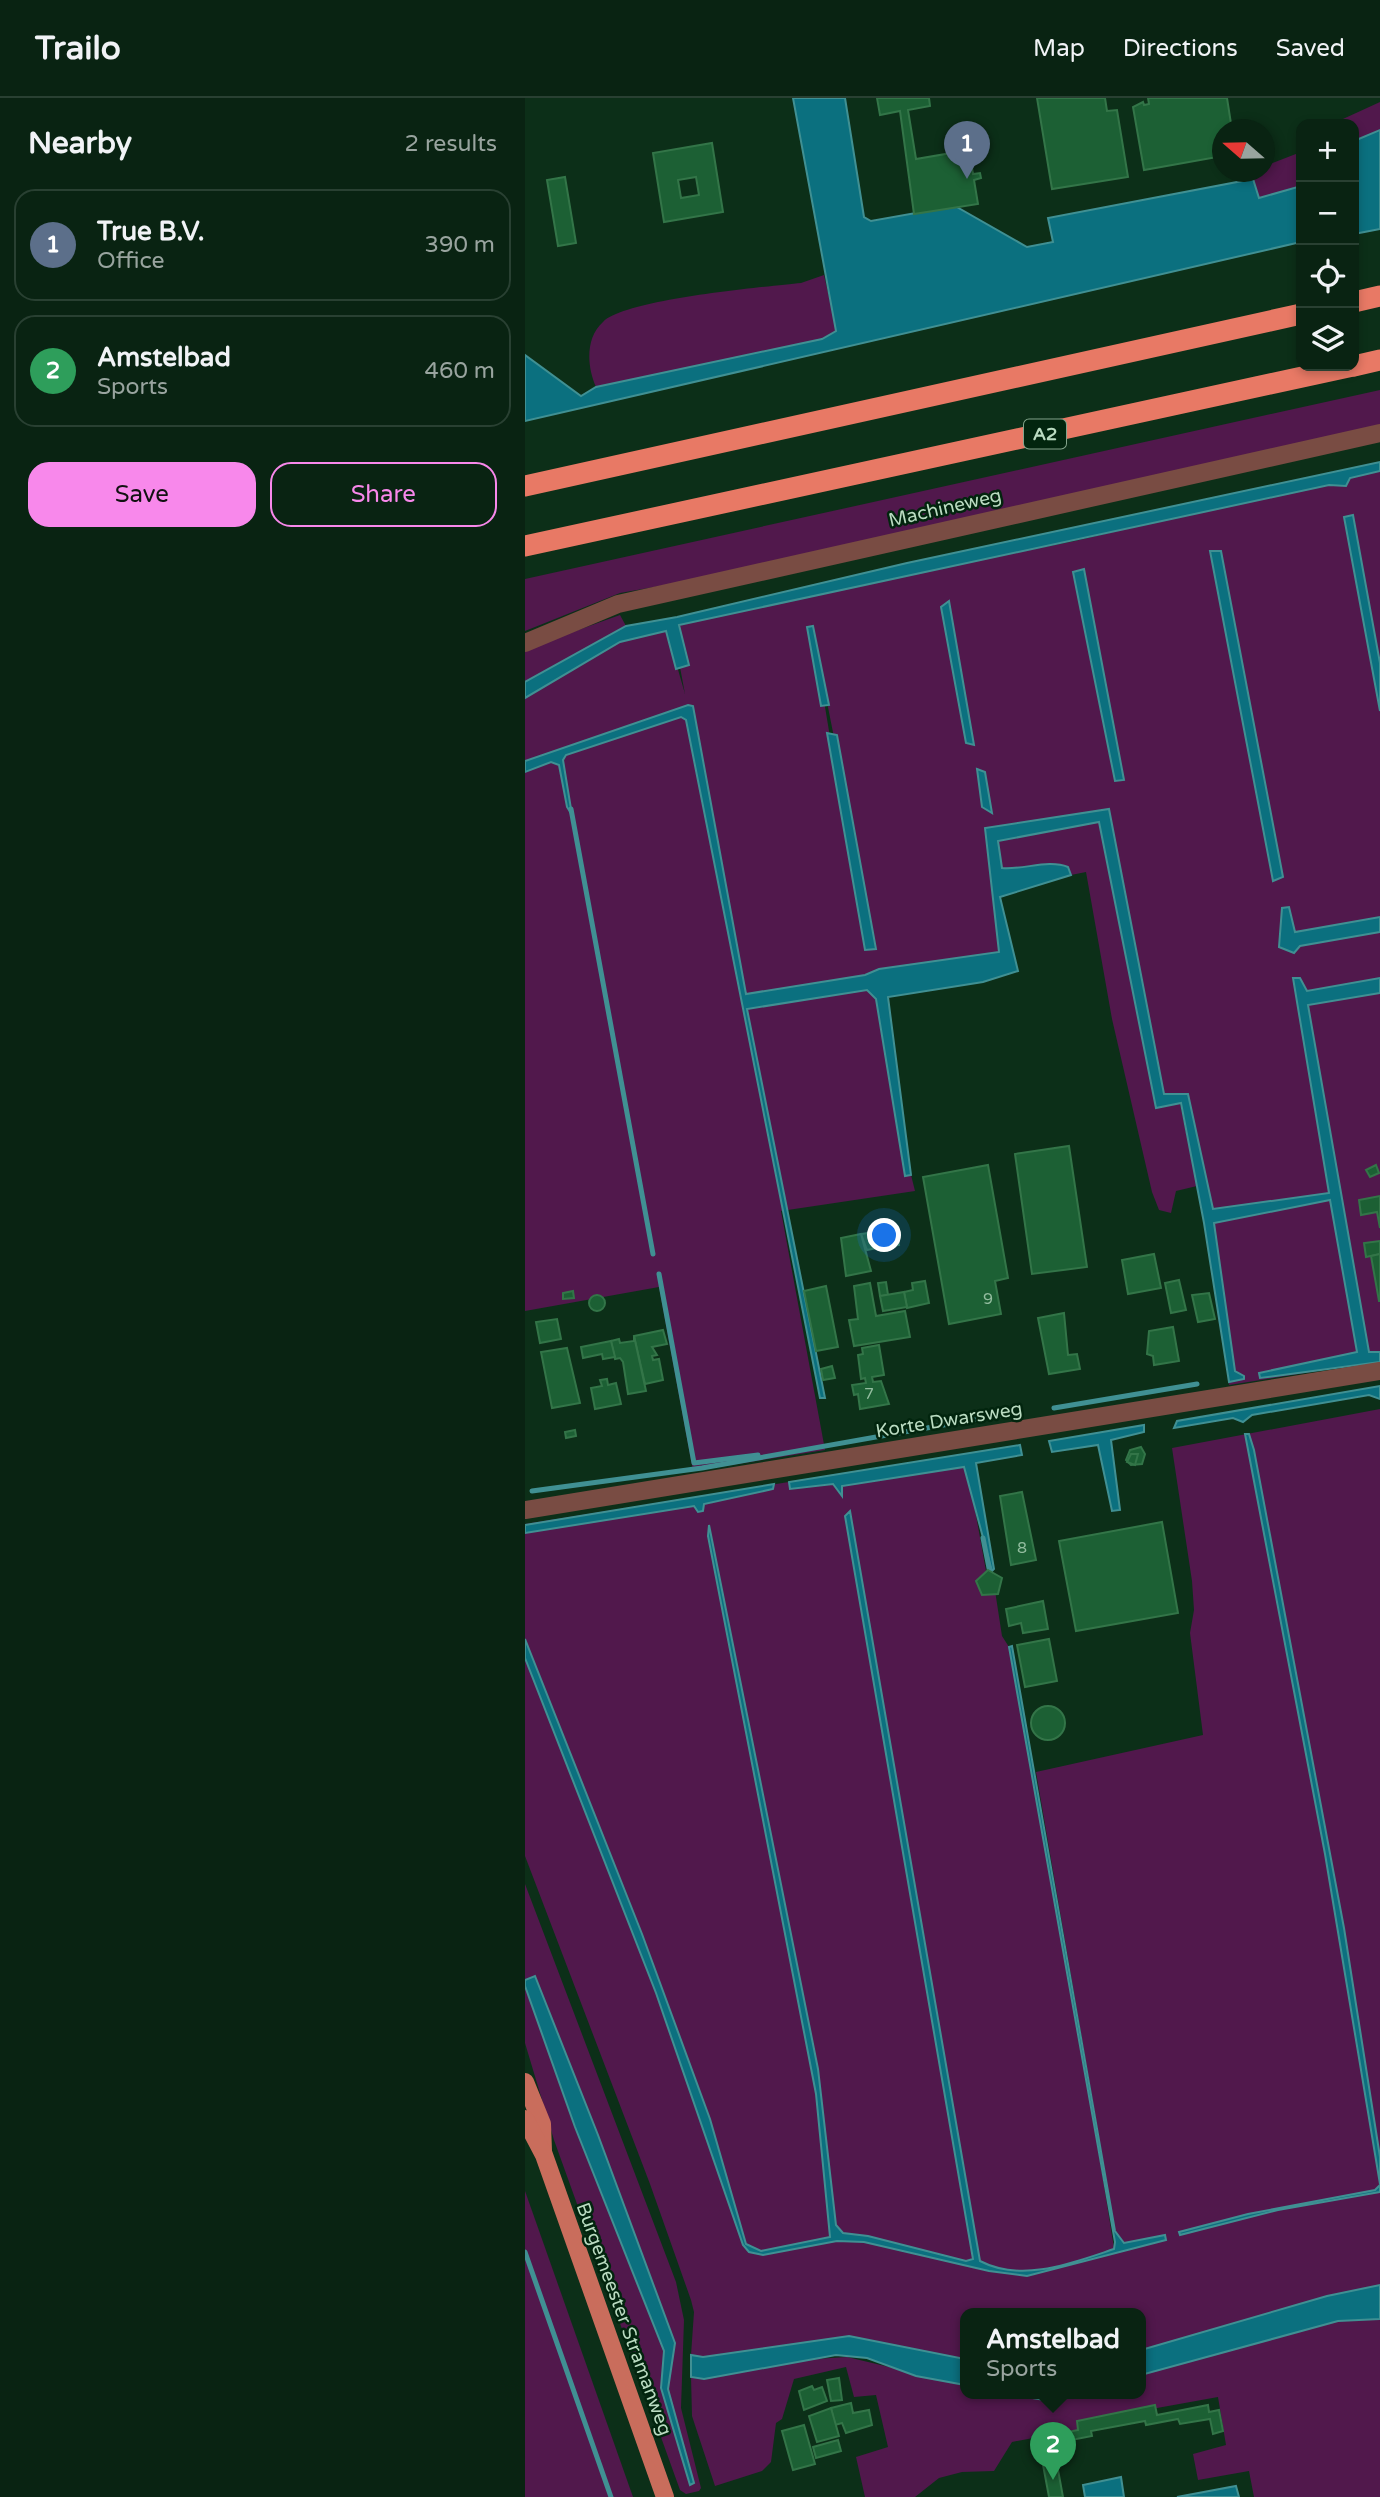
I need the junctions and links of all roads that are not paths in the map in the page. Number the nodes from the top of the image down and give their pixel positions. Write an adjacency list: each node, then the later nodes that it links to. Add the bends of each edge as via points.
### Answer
1 (1380, 296): 2 (highway)
2 (1359, 301)
3 (1296, 315): 8 (highway)
4 (1380, 360): 5 (highway, A2)
5 (1359, 365)
6 (1331, 371): 9 (highway, A2)
7 (1380, 433): 10 (street, Machineweg, via 618,604)
8 (525, 486)
9 (525, 546)
10 (525, 643)
11 (1380, 1371): 12 (street, Korte Dwarsweg)
12 (525, 1510)
13 (525, 2082): 15 (main road, Burgemeester Stramanweg, via 542,2124)
14 (525, 2119): 15 (main road, Burgemeester Stramanweg)
15 (544, 2155): 16 (main road, Burgemeester Stramanweg)
16 (665, 2497)

